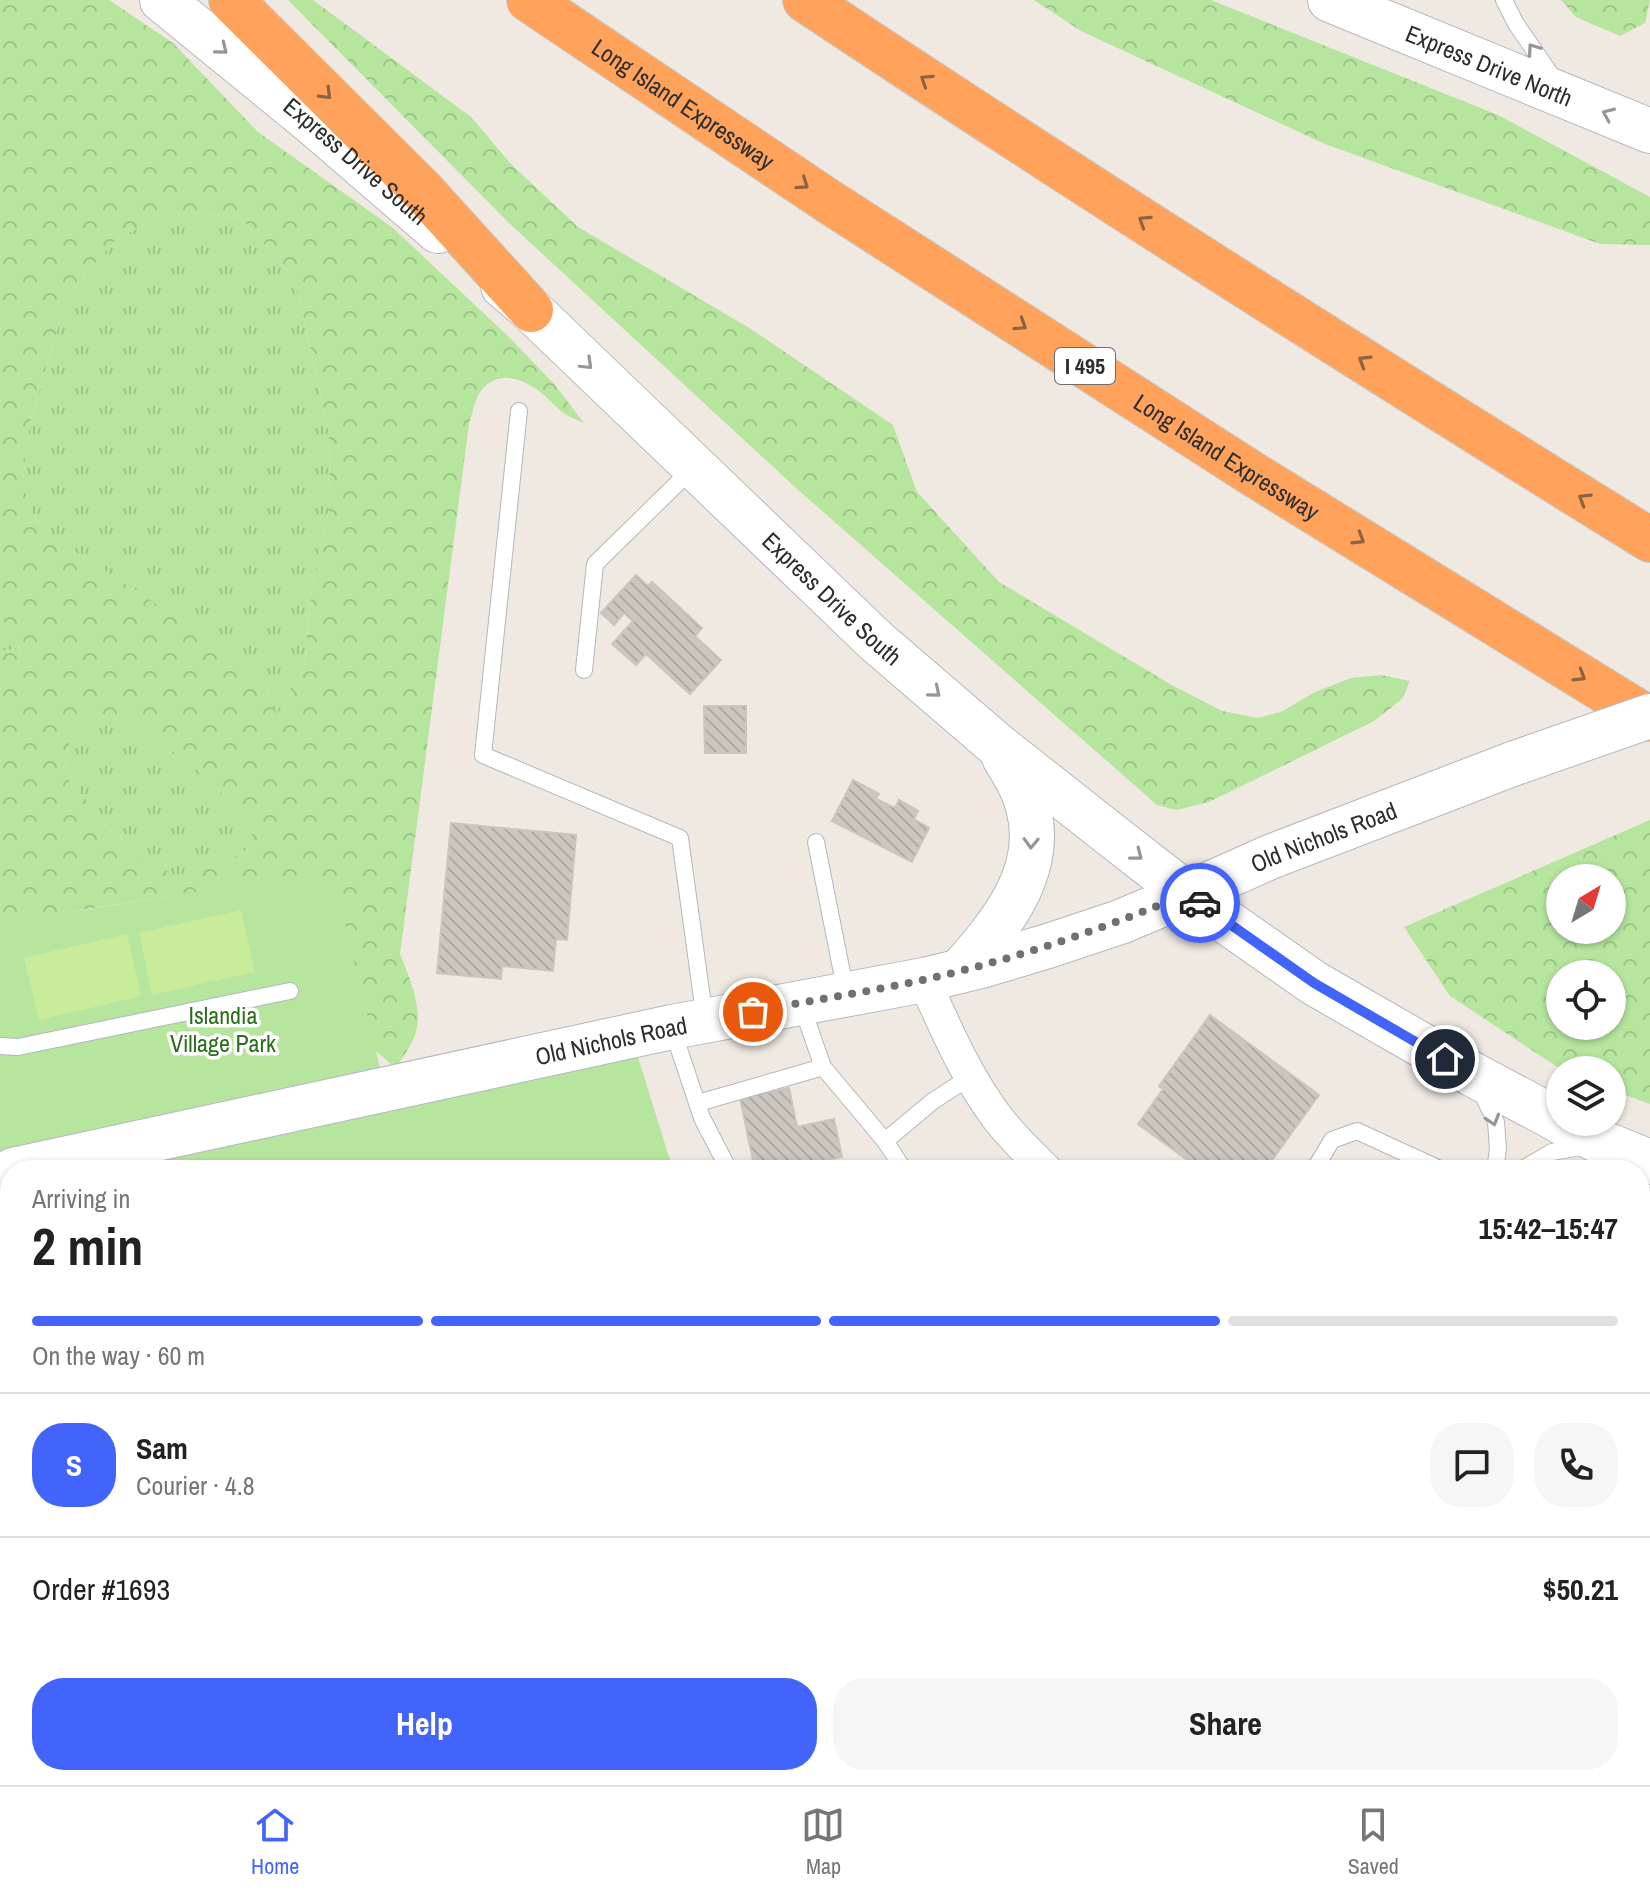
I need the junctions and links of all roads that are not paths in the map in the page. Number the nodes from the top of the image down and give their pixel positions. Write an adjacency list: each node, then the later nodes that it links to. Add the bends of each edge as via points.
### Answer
1 (162, 0): 9 (main road, Express Drive South, one-way to 9)
2 (231, 0): 9 (highway, one-way to 9, via 422,190)
3 (529, 0): 14 (highway, Long Island Expressway / I 495, one-way to 14, via 828,201 1256,476)
4 (805, 0): 12 (highway, one-way to 4)
5 (1330, 0): 7 (main road, Express Drive North)
6 (1504, 0): 7 (lane, one-way to 6)
7 (1566, 96): 8 (main road, Express Drive North, one-way to 7)
8 (1650, 131)
9 (531, 310): 11 (main road, Express Drive South, one-way to 11)
10 (519, 411): 22 (lane, via 483,755 680,838)
11 (694, 467): 13 (lane, via 595,564); 15 (main road, Express Drive South, one-way to 15, via 876,641)
12 (1650, 540)
13 (584, 670)
14 (1650, 717): 17 (main road, Old Nichols Road, bridge, via 1297,846)
15 (997, 745): 17 (main road, Express Drive South, one-way to 17); 18 (main road, one-way to 18, via 1029,809 1031,855 1010,908 985,943)
16 (816, 842): 20 (lane)
17 (1187, 894): 18 (main road, Old Nichols Road, via 1048,946); 25 (main road, Express Drive South, via 1314,983)
18 (942, 975): 20 (main road, Old Nichols Road); 26 (street, via 950,1038)
19 (290, 991): 23 (lane, via 18,1047)
20 (846, 994): 21 (main road, Old Nichols Road)
21 (801, 1002): 22 (main road, Old Nichols Road); 24 (lane)
22 (689, 1024): 27 (lane); 32 (main road, Old Nichols Road)
23 (0, 1046)
24 (823, 1067): 27 (lane); 30 (lane)
25 (1472, 1074): 28 (main road, Express Drive South); 38 (lane, one-way to 38, via 1496,1122)
26 (970, 1077): 30 (lane); 35 (street, via 997,1118)
27 (698, 1103): 33 (lane)
28 (1546, 1114)
29 (1589, 1136): 31 (main road, Express Drive South)
30 (885, 1141): 34 (lane)
31 (1603, 1143): 39 (lane, via 1552,1152); 40 (main road, Express Drive South)
32 (57, 1160)
33 (724, 1160)
34 (897, 1160)
35 (1037, 1160)
36 (1320, 1160): 37 (lane, via 1332,1140 1357,1131)
37 (1420, 1160)
38 (1496, 1160)
39 (1538, 1160)
40 (1645, 1160)

